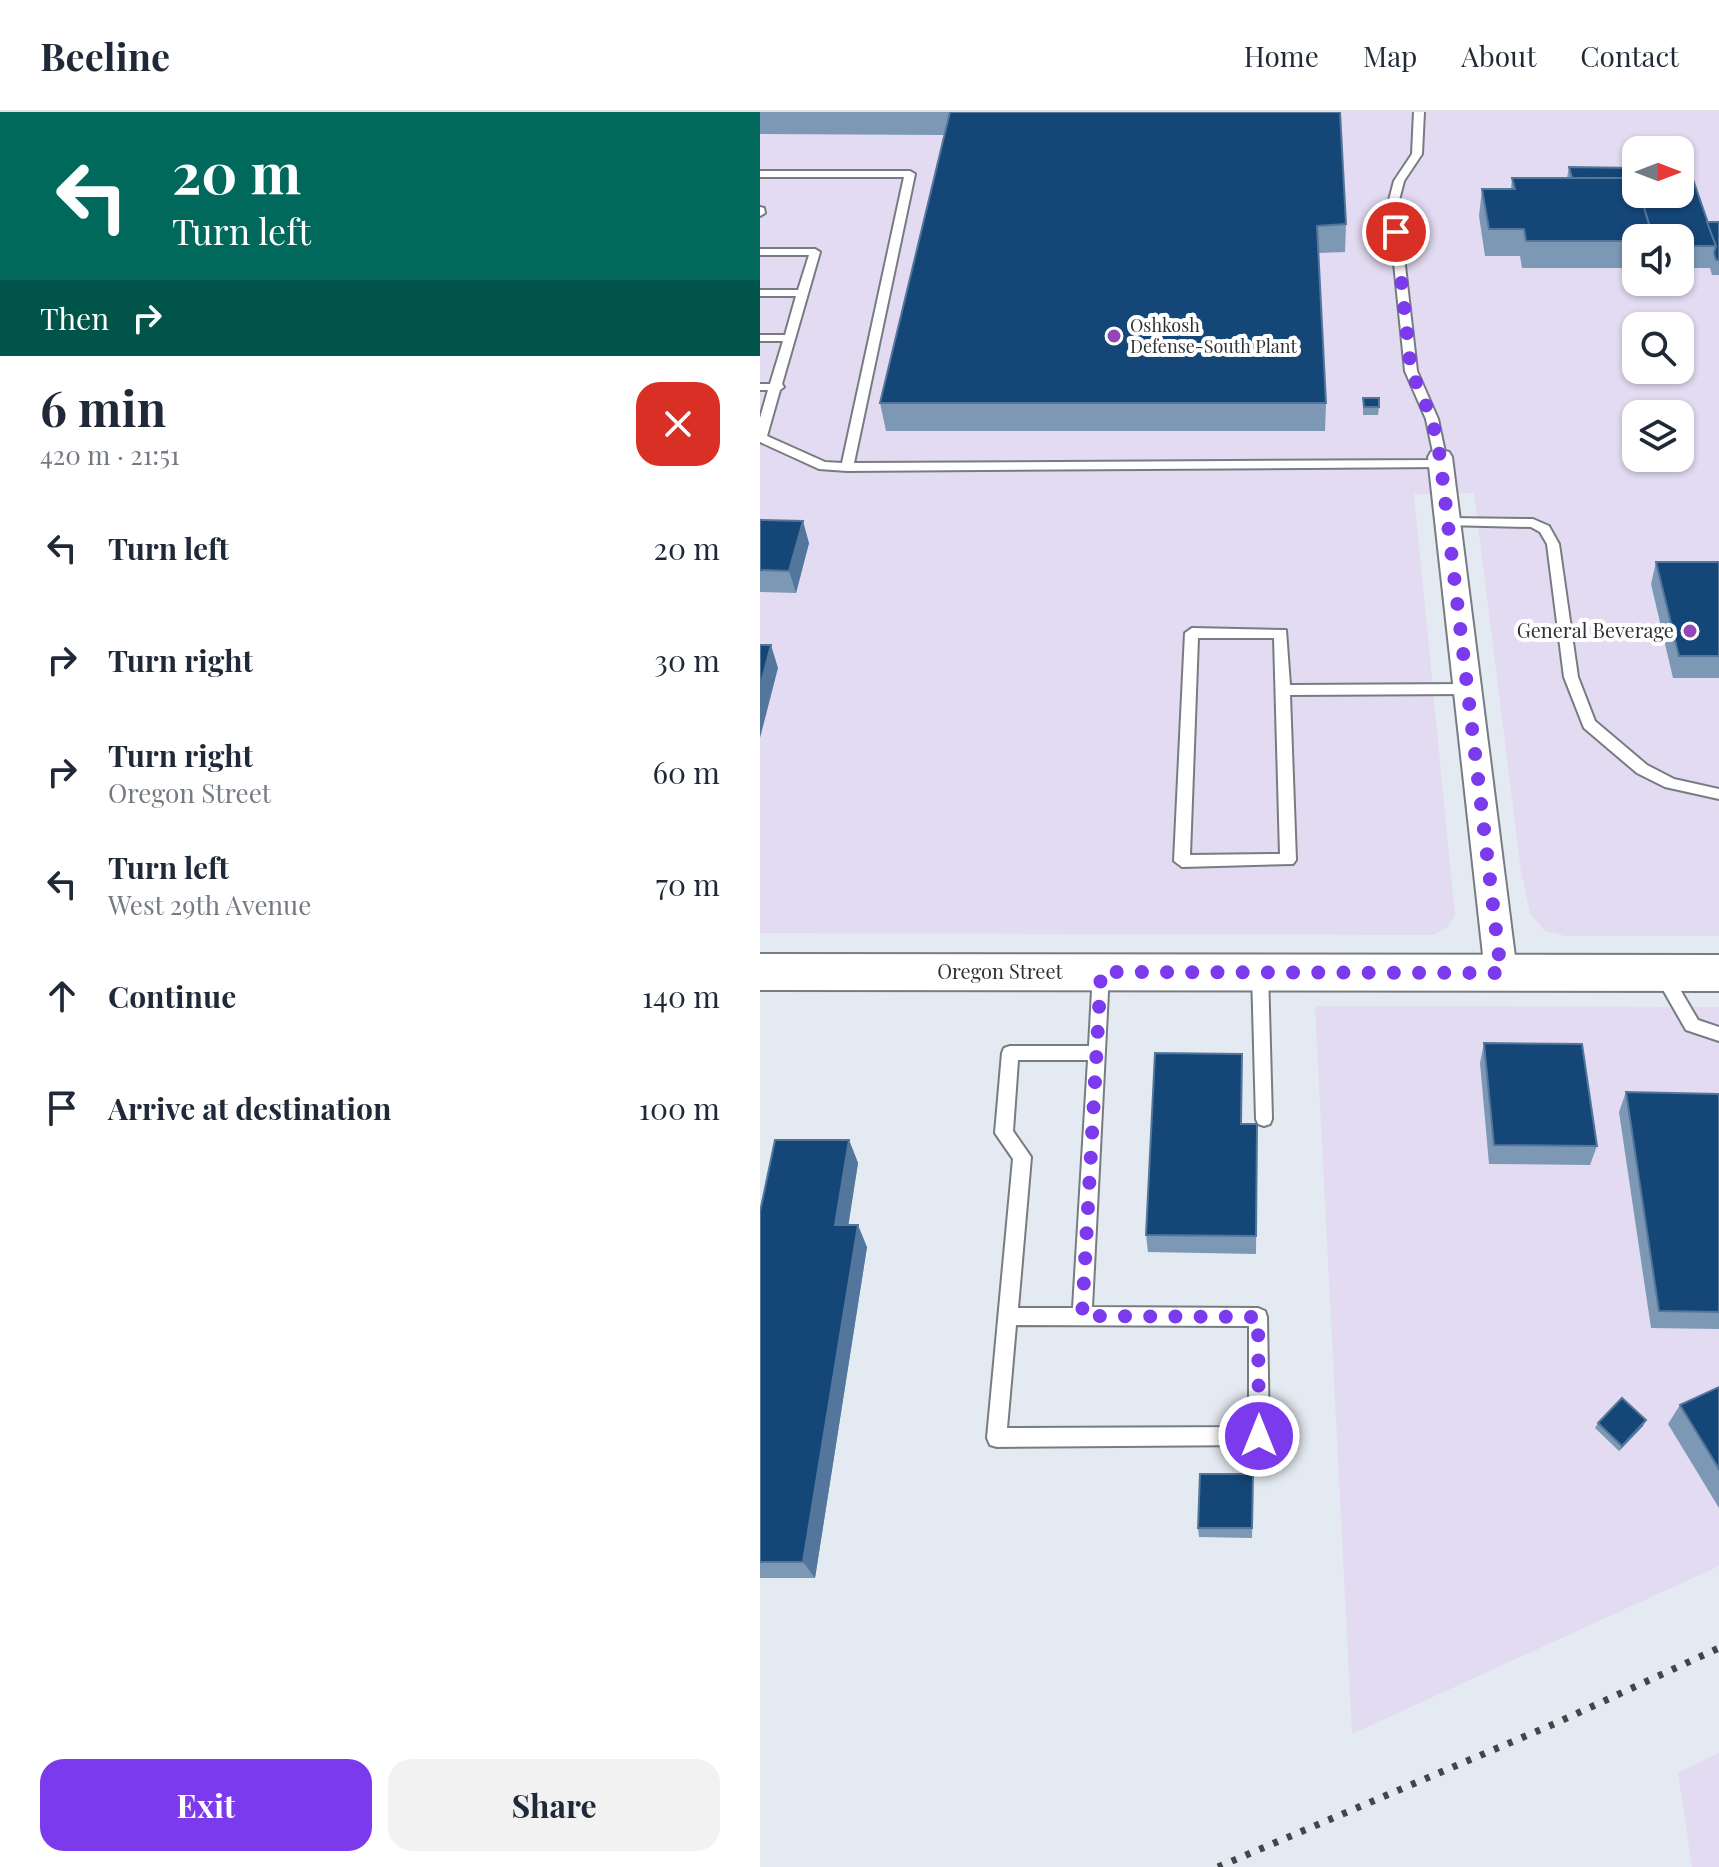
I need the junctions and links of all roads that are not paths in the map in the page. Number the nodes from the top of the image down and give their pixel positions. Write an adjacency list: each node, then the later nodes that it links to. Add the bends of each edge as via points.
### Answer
1 (1419, 112): 11 (lane, via 1417,154 1399,181 1393,204 1411,371 1432,419)
2 (760, 174): 12 (lane, via 910,174)
3 (760, 252): 5 (lane, via 815,252)
4 (760, 293): 5 (lane)
5 (804, 293): 7 (lane)
6 (760, 338): 7 (lane)
7 (791, 338): 9 (lane)
8 (760, 387): 9 (lane)
9 (778, 387): 10 (lane)
10 (761, 438): 12 (lane, via 823,466)
11 (1440, 460): 12 (lane); 13 (street)
12 (847, 467)
13 (1448, 522): 14 (street); 16 (lane, via 1533,523 1545,529 1553,544 1571,677 1589,724 1642,769 1670,783)
14 (1468, 689): 15 (lane); 20 (street)
15 (1283, 690): 15 (lane, via 1281,633 1192,633 1182,861 1288,860)
16 (1719, 794)
17 (760, 972): 18 (street, Oregon Street)
18 (1101, 972): 19 (street, Oregon Street); 24 (lane)
19 (1260, 972): 20 (street, Oregon Street); 25 (lane)
20 (1501, 973): 21 (street, Oregon Street)
21 (1661, 973): 22 (street, Oregon Street); 23 (lane, via 1692,1025)
22 (1719, 973)
23 (1719, 1034)
24 (1096, 1053): 26 (lane); 27 (lane, via 1010,1053 1004,1133 1022,1157)
25 (1264, 1119)
26 (1082, 1316): 27 (lane); 27 (lane, via 1258,1317 1259,1436 997,1438)
27 (1008, 1317)

